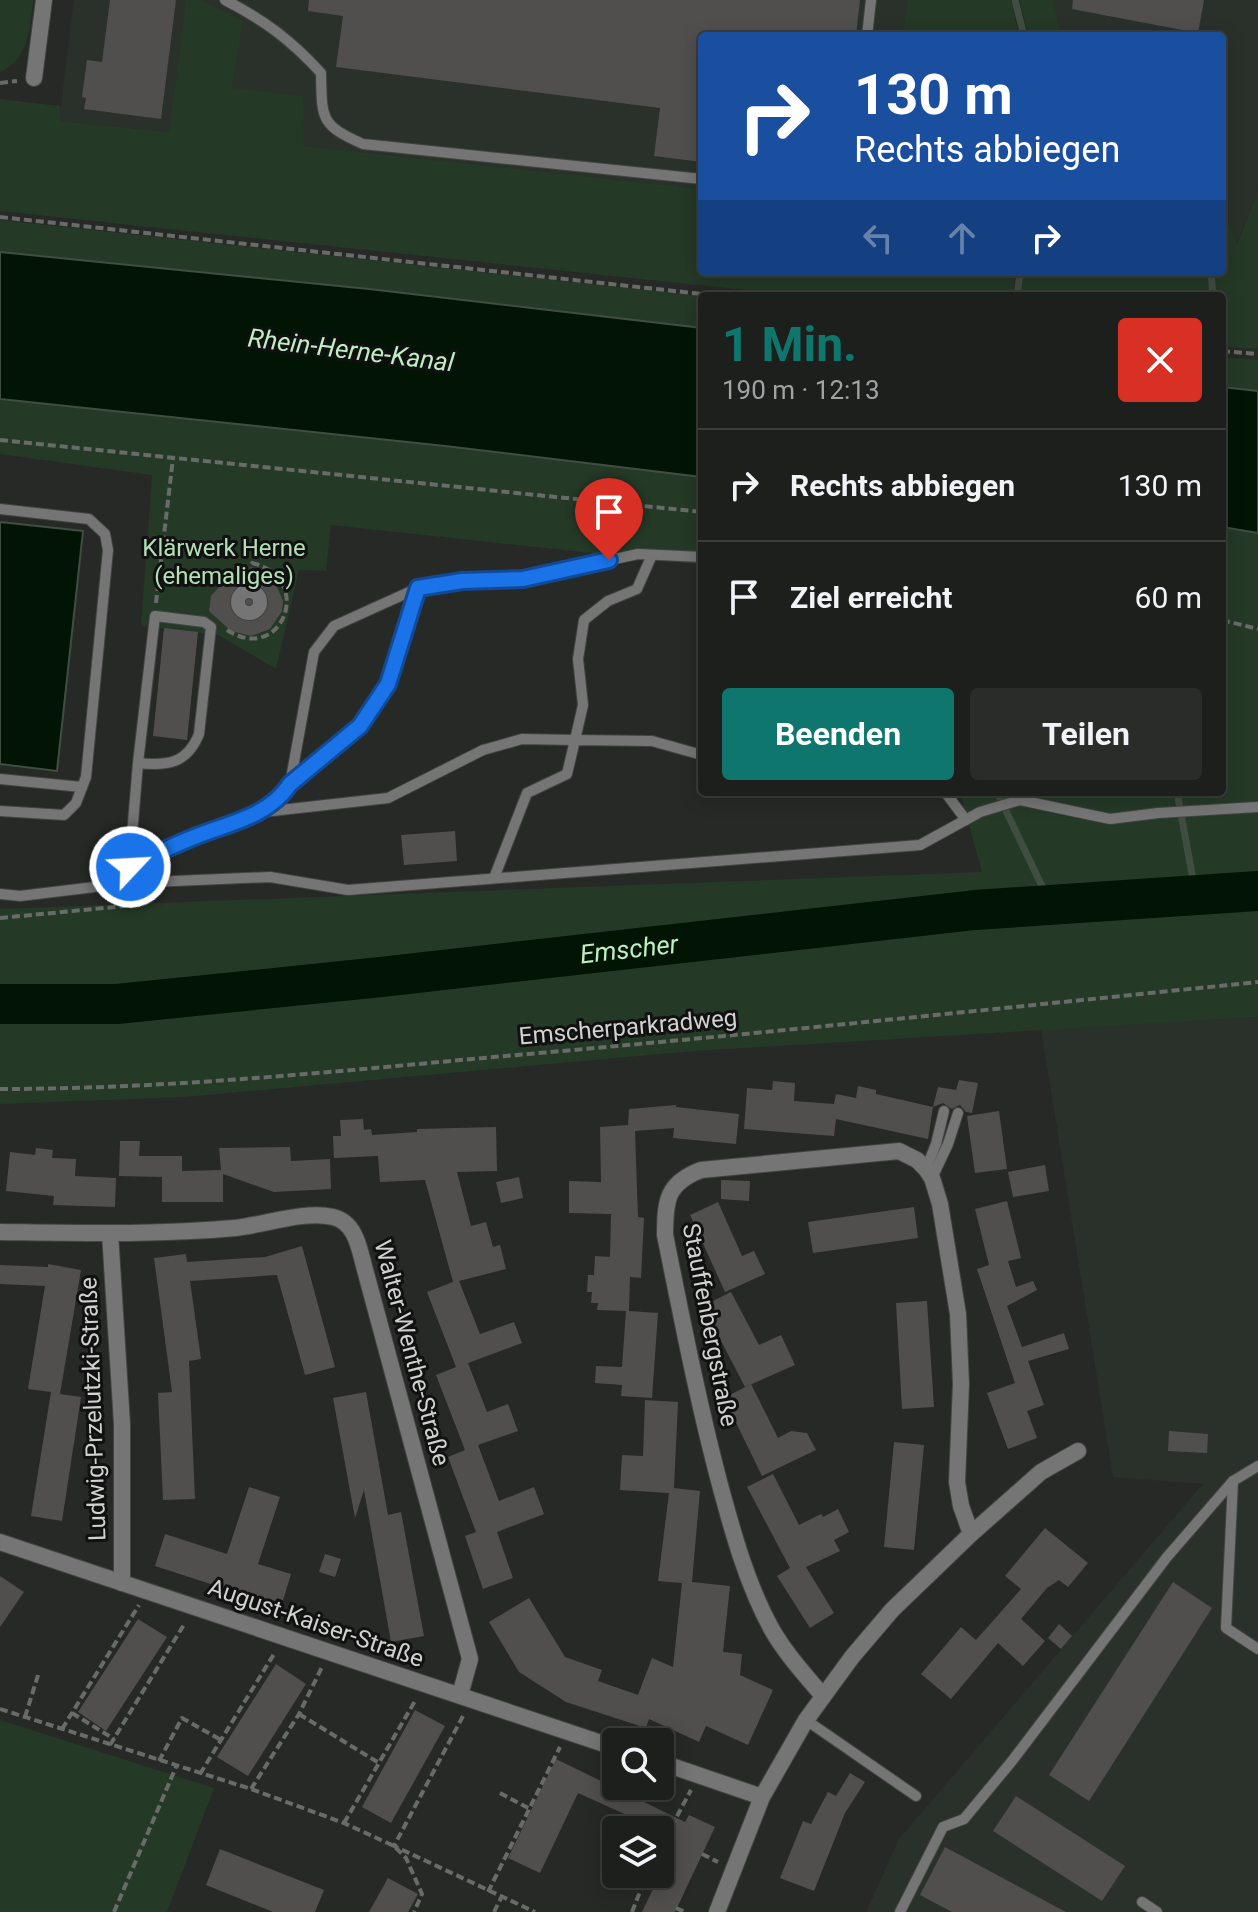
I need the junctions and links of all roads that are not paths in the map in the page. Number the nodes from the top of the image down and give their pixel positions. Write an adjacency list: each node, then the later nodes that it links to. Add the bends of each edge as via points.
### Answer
1 (44, 0): 5 (street)
2 (225, 0): 6 (lane, via 294,44 321,73 321,109 334,131 363,144)
3 (871, 0): 4 (lane)
4 (867, 32)
5 (34, 78)
6 (698, 179)
7 (0, 509): 16 (lane, via 89,519 105,534 108,550)
8 (652, 555): 9 (lane); 10 (lane, via 523,579); 11 (lane, via 637,589 608,601 584,620 578,659 583,705)
9 (698, 557)
10 (418, 588): 15 (lane, via 388,684 360,726); 15 (lane, via 334,626 314,652)
11 (575, 740): 12 (lane, via 652,741); 20 (lane, via 522,739 483,750 388,798); 23 (lane, via 567,774 527,793)
12 (698, 754)
13 (138, 763): 13 (lane, via 155,616 204,622 211,627 195,746 164,766); 22 (lane)
14 (0, 779): 16 (lane)
15 (290, 784): 20 (lane)
16 (82, 787): 19 (lane, via 64,815)
17 (948, 796): 21 (lane)
18 (1258, 807): 21 (lane, via 1110,819 1020,800)
19 (0, 811)
20 (261, 812): 22 (lane)
21 (966, 820): 23 (lane, via 920,845)
22 (130, 867): 24 (lane)
23 (494, 878): 24 (lane, via 348,890 270,877)
24 (128, 883): 25 (lane)
25 (0, 894)
26 (944, 1111): 28 (lane)
27 (958, 1113): 28 (lane, via 948,1144)
28 (929, 1173): 34 (street, via 940,1204 958,1314 957,1482); 38 (street, Stauffenbergstraße, via 899,1151 701,1170 683,1177 671,1192 665,1213 700,1413 730,1524 772,1629)
29 (0, 1232): 30 (street, Walter-Wenthe-Straße)
30 (110, 1233): 36 (street, Ludwig-Przelutzki-Straße, via 122,1424); 39 (street, Walter-Wenthe-Straße, via 236,1228 312,1216 334,1217 350,1226 470,1659)
31 (1078, 1451): 34 (street, via 1041,1472)
32 (1258, 1466): 33 (lane)
33 (1233, 1481): 37 (lane, via 1226,1628); 47 (lane, via 1167,1557 964,1819 943,1827)
34 (971, 1534): 38 (street, via 892,1610)
35 (0, 1542): 36 (street, August-Kaiser-Straße)
36 (122, 1583): 39 (street, August-Kaiser-Straße)
37 (1258, 1649)
38 (823, 1696): 40 (street)
39 (466, 1698): 41 (street, August-Kaiser-Straße)
40 (806, 1720): 43 (lane); 44 (street)
41 (602, 1743)
42 (674, 1767): 44 (street)
43 (916, 1796)
44 (762, 1797): 46 (street)
45 (1142, 1902): 48 (lane)
46 (717, 1912)
47 (900, 1912)
48 (1157, 1912)

